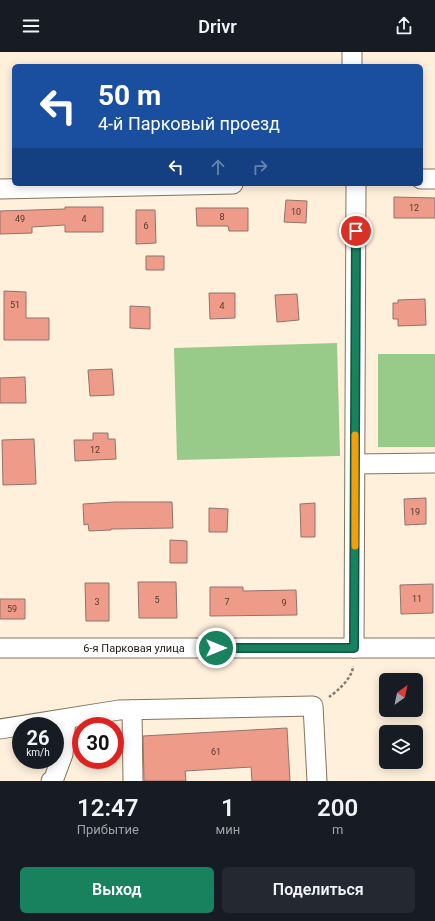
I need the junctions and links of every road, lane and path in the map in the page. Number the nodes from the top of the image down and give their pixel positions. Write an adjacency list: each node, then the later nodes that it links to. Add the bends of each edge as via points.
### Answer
1 (352, 52): 2 (street)
2 (352, 64)
3 (423, 179): 4 (street)
4 (435, 179)
5 (139, 186): 7 (street)
6 (356, 186): 9 (street)
7 (0, 189)
8 (435, 463): 9 (street)
9 (355, 464): 11 (street)
10 (0, 648): 11 (street, 6-я Парковая улица)
11 (354, 648): 12 (street, 6-я Парковая улица); 13 (path, via 353,672 336,692)
12 (435, 648)
13 (313, 706): 14 (street); 19 (street)
14 (132, 710): 15 (street); 18 (street)
15 (66, 719): 16 (street); 17 (street, via 63,754)
16 (0, 729)
17 (51, 781)
18 (133, 781)
19 (317, 781)

